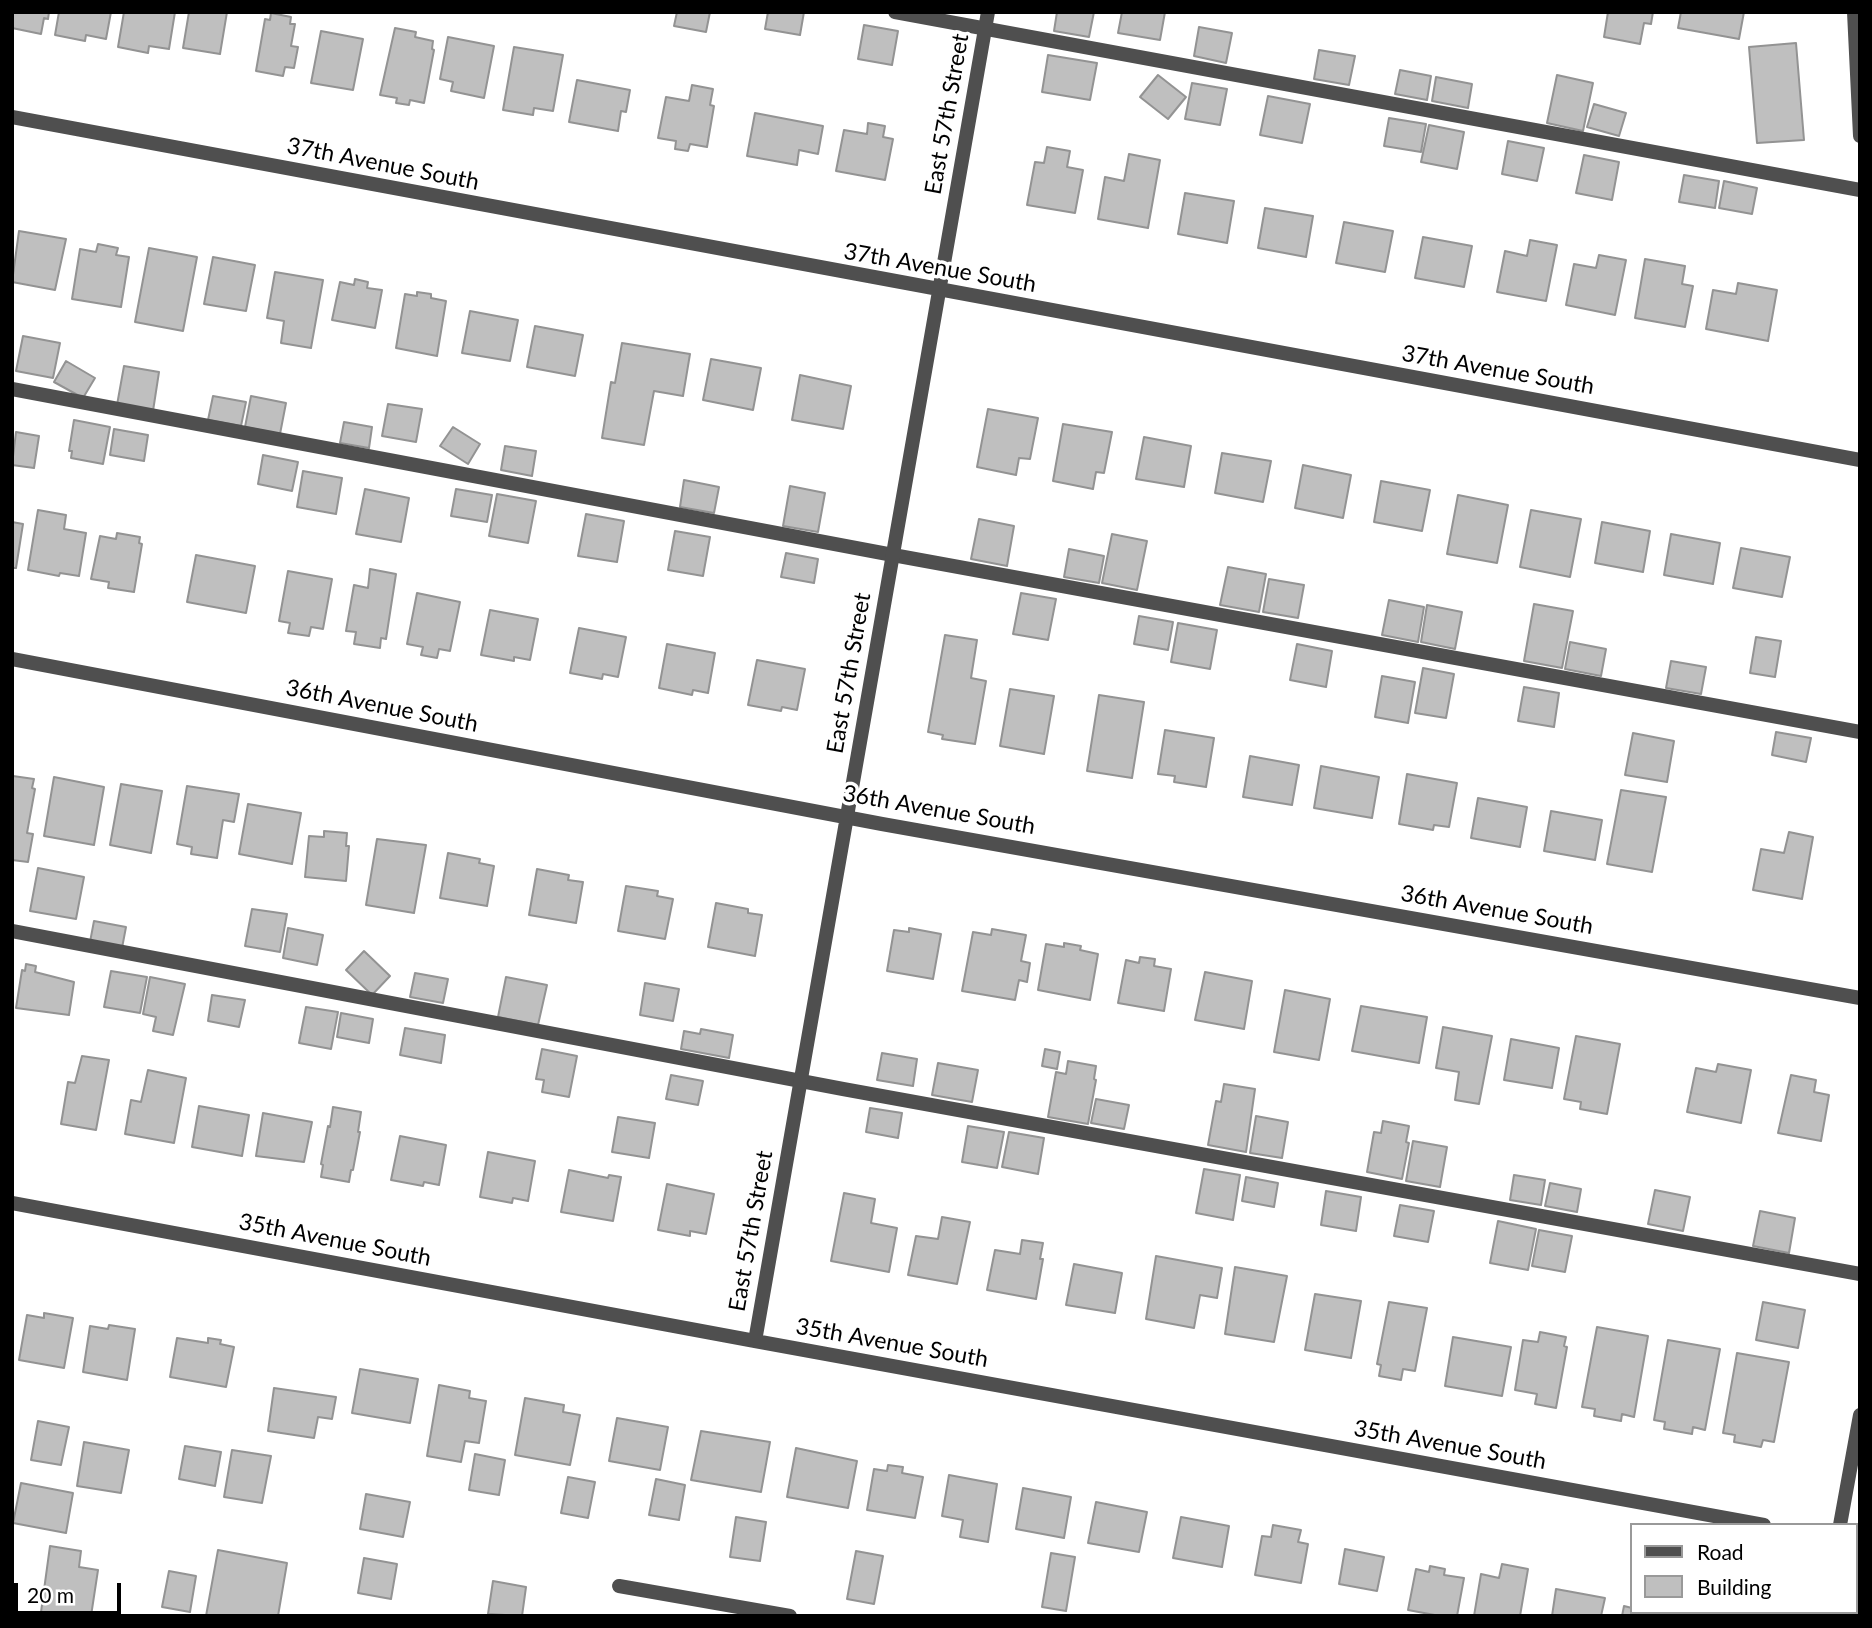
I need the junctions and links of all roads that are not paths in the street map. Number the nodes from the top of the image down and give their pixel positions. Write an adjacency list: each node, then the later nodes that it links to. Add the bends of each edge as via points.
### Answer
1 (895, 12): 4 (street)
2 (988, 12): 4 (street, East 57th Street)
3 (1854, 12): 6 (street)
4 (985, 29): 7 (street); 8 (street, East 57th Street)
5 (12, 117): 8 (street, 37th Avenue South)
6 (1860, 136)
7 (1860, 190)
8 (938, 290): 10 (street, 37th Avenue South); 11 (street, East 57th Street)
9 (12, 389): 11 (street)
10 (1860, 460)
11 (893, 555): 13 (street); 14 (street, East 57th Street)
12 (12, 659): 14 (street, 36th Avenue South)
13 (1860, 732)
14 (847, 817): 16 (street, 36th Avenue South); 17 (street, East 57th Street)
15 (12, 932): 17 (street)
16 (1860, 998)
17 (799, 1081): 19 (street); 20 (street, East 57th Street)
18 (12, 1203): 20 (street, 35th Avenue South)
19 (1860, 1274)
20 (755, 1341): 22 (street, 35th Avenue South)
21 (1860, 1415): 23 (street)
22 (1753, 1523)
23 (1840, 1523)
24 (620, 1586): 25 (street)
25 (790, 1616)

